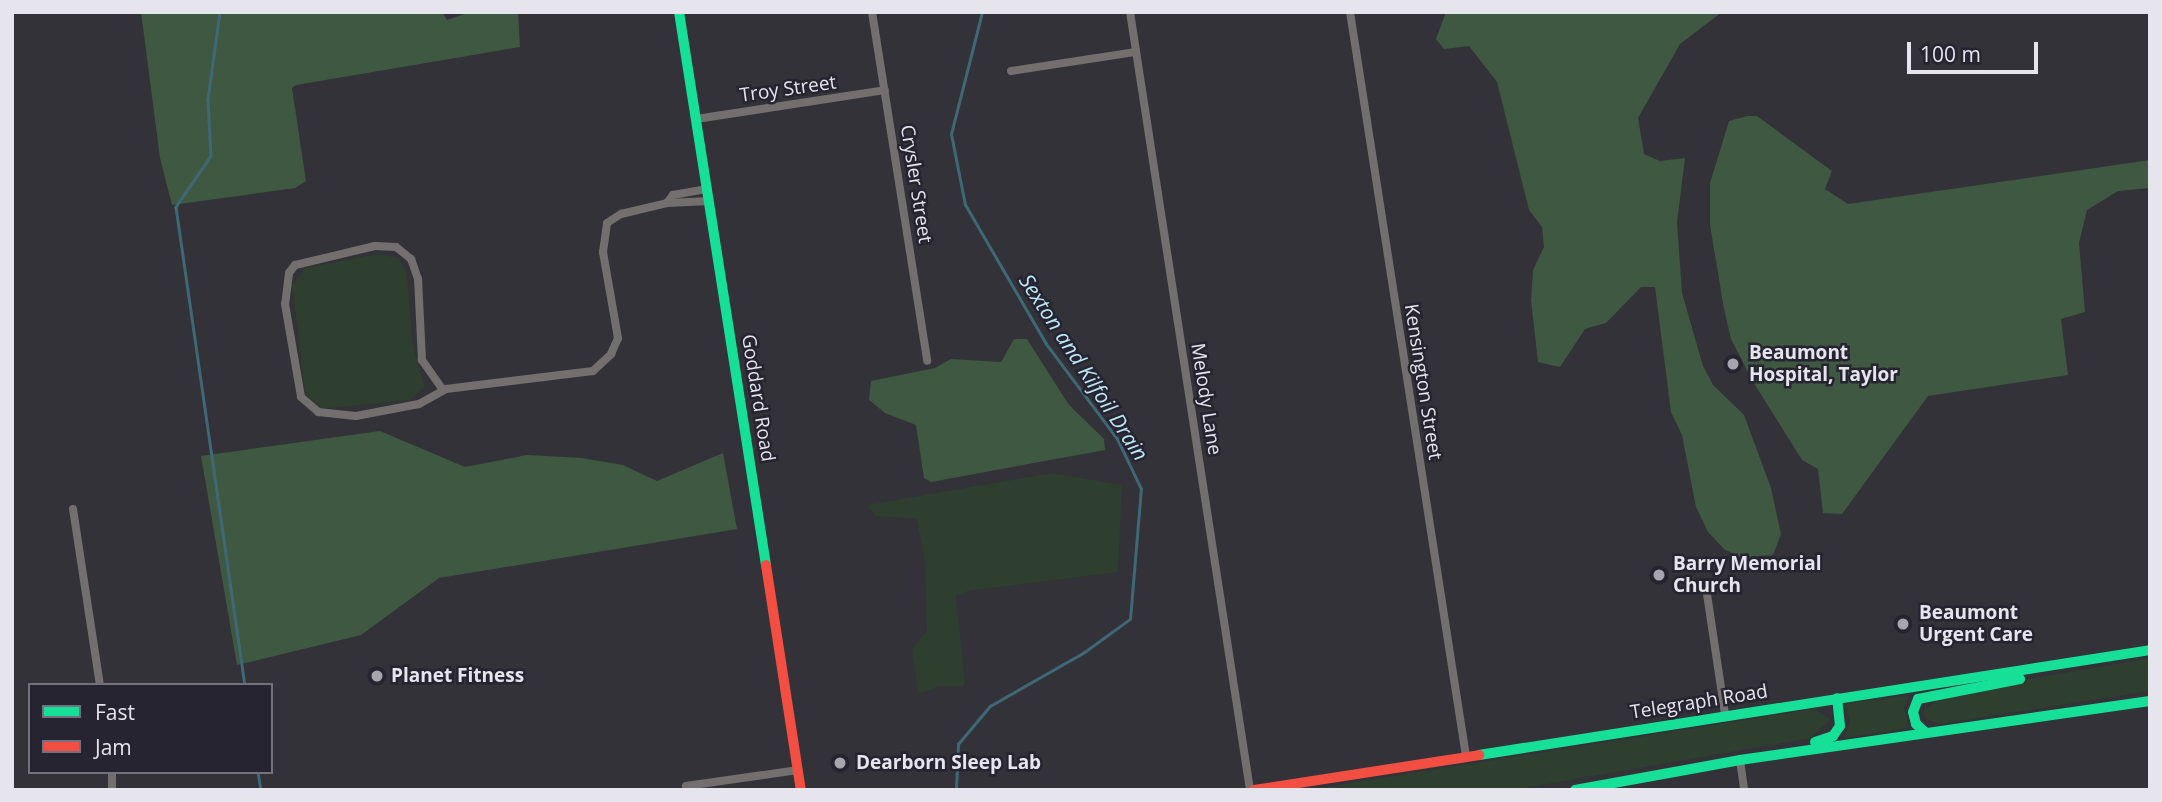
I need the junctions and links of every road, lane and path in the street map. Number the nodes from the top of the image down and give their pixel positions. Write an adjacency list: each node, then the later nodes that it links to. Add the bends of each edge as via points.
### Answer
1 (679, 12): 8 (main road, Goddard Road)
2 (873, 12): 7 (street, Crysler Street)
3 (1130, 12): 5 (street, Melody Lane)
4 (1350, 12): 21 (street, Kensington Street)
5 (1135, 52): 6 (street); 28 (street, Melody Lane)
6 (1011, 71)
7 (885, 90): 8 (street, Troy Street); 10 (street, Crysler Street)
8 (696, 119): 9 (main road, Goddard Road)
9 (708, 195): 11 (street, via 621,214 606,226 603,251 618,338 601,366 575,377 537,377); 23 (main road, Goddard Road)
10 (928, 361)
11 (443, 390): 11 (street, via 419,404 356,416 318,412 301,397 285,304 289,273 295,265 375,246 396,247 411,259 418,279 422,360)
12 (73, 509): 16 (street)
13 (1707, 594): 19 (street)
14 (2150, 650): 15 (main road, Telegraph Road)
15 (2070, 663): 17 (main road, Telegraph Road); 20 (main road, via 2035,677 1926,695 1918,699 1913,712 1916,724)
16 (100, 683)
17 (1837, 698): 19 (main road, Telegraph Road); 24 (main road, via 1840,726 1824,740 1692,761)
18 (2150, 701): 20 (main road)
19 (1725, 715): 21 (main road, Telegraph Road)
20 (1925, 732): 22 (main road)
21 (1466, 756): 26 (main road, Telegraph Road)
22 (1740, 760): 24 (main road); 30 (street)
23 (798, 770): 25 (street); 27 (main road, Goddard Road)
24 (1661, 775): 29 (main road)
25 (686, 786)
26 (1270, 788): 28 (main road, Telegraph Road)
27 (801, 790)
28 (1252, 790)
29 (1575, 790)
30 (1744, 790)

